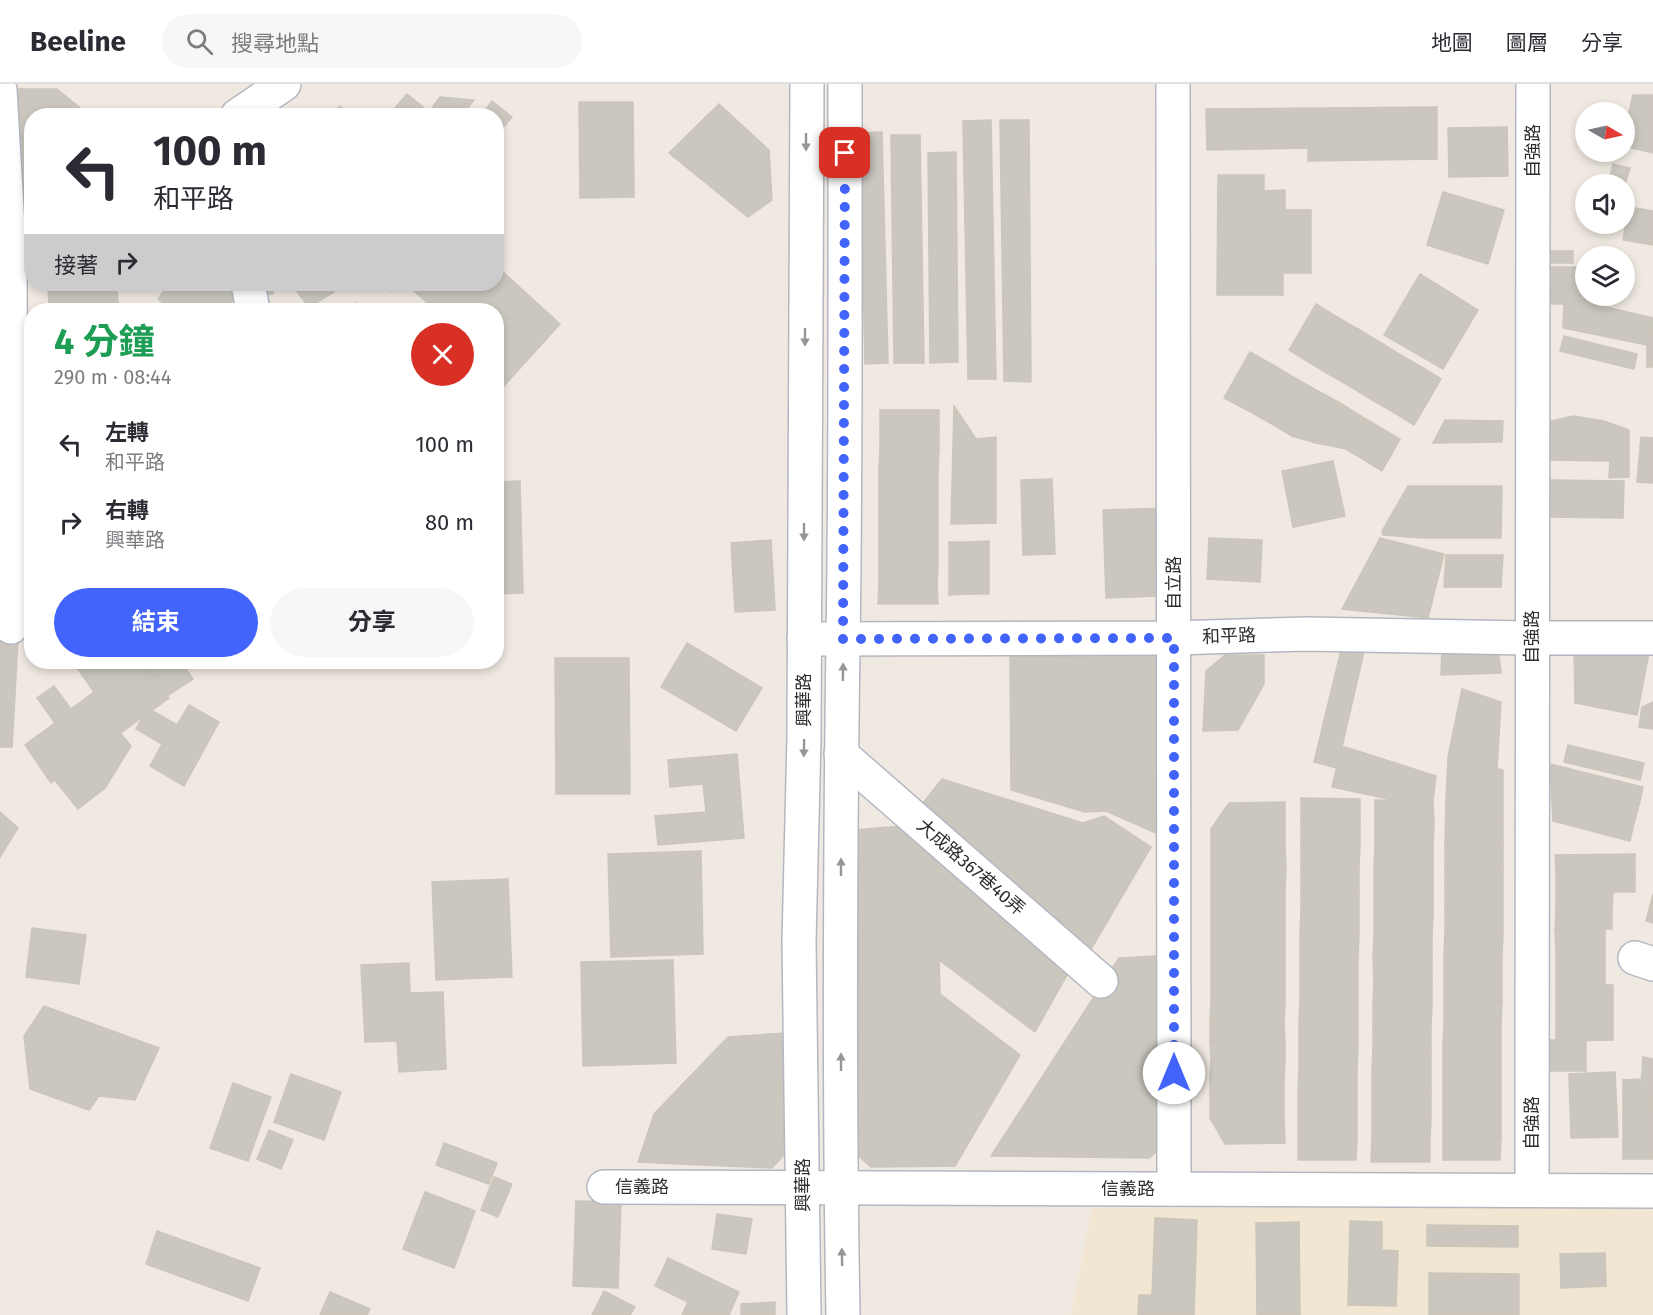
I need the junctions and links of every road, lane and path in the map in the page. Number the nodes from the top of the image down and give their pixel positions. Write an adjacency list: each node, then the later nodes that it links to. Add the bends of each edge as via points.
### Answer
1 (284, 84): 7 (street)
2 (807, 84): 13 (street, 興華路, one-way to 13)
3 (845, 84): 14 (street, 興華路)
4 (1173, 84): 10 (street, 自立路)
5 (1533, 84): 11 (street, 自強路)
6 (0, 90): 8 (street)
7 (249, 108)
8 (14, 259): 9 (street)
9 (14, 626)
10 (1174, 638): 11 (street, 和平路, via 1306,634); 14 (street, 和平路); 20 (street, 自立路)
11 (1532, 638): 12 (street, 和平路); 21 (street, 自強路)
12 (1653, 638)
13 (804, 639): 14 (street, 和平路); 18 (street, 興華路, one-way to 18, via 799,941)
14 (843, 639): 15 (street, 興華路, one-way to 14)
15 (841, 754): 16 (street, 大成路367巷40弄); 19 (street, 興華路, one-way to 15)
16 (1101, 981)
17 (604, 1186): 18 (street, 信義路)
18 (803, 1187): 19 (street, 信義路); 23 (street, 興華路)
19 (841, 1188): 20 (street, 信義路); 24 (street, 興華路, one-way to 19)
20 (1174, 1189): 21 (street, 信義路)
21 (1532, 1190): 22 (street, 信義路)
22 (1653, 1191)
23 (804, 1315)
24 (843, 1315)

